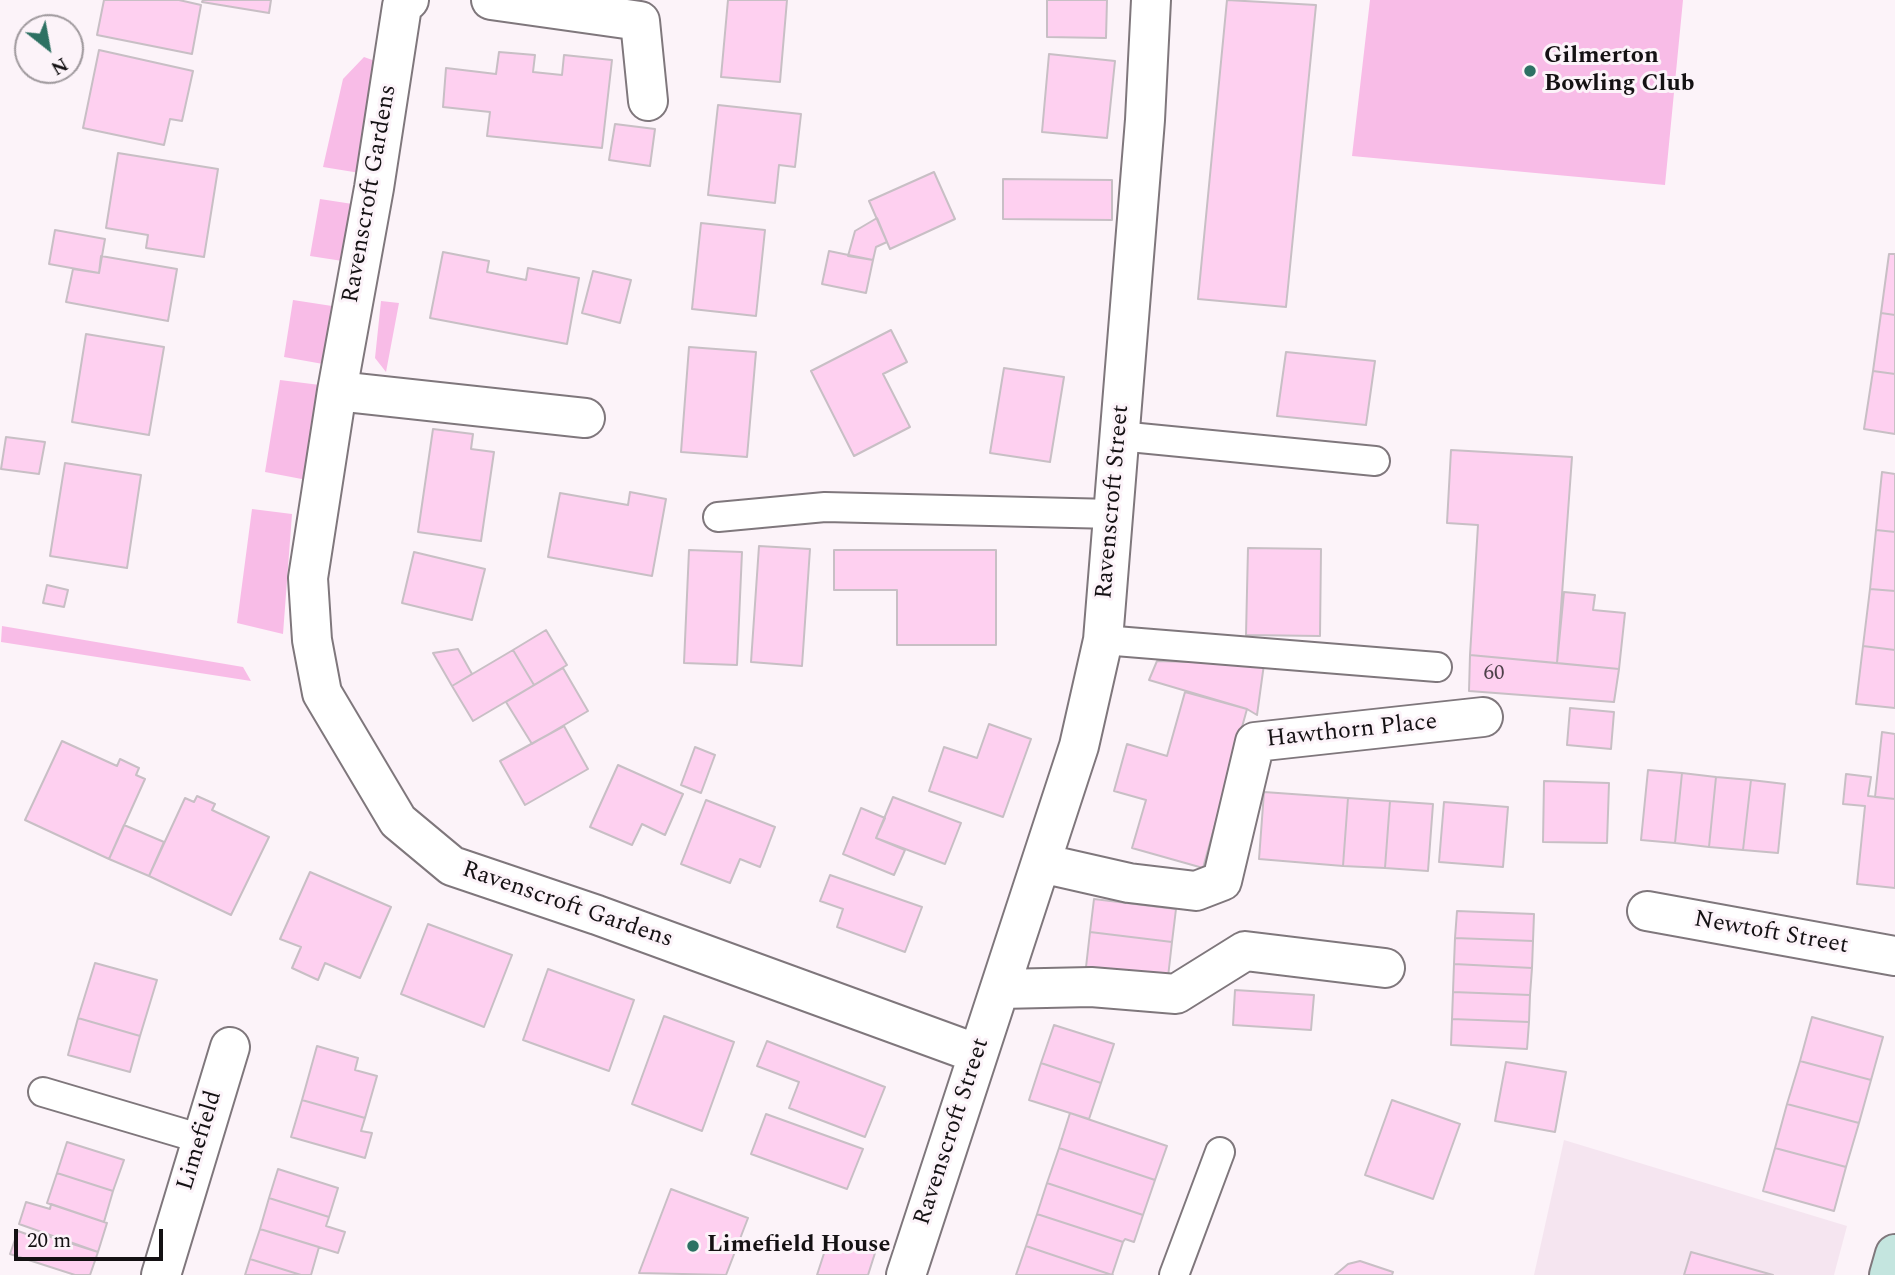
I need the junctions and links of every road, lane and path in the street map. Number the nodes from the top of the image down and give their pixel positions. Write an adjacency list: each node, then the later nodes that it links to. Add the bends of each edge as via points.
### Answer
1 (409, 0): 6 (street, Ravenscroft Gardens, via 402,6)
2 (491, 0): 4 (street)
3 (1151, 0): 8 (street, Ravenscroft Street)
4 (650, 10): 5 (street)
5 (648, 101)
6 (337, 391): 7 (street); 21 (street, Ravenscroft Gardens, via 308,578 312,640 322,693 397,821 452,866)
7 (585, 418)
8 (1119, 436): 9 (lane); 10 (street, Ravenscroft Street)
9 (1375, 461)
10 (1113, 514): 11 (lane, via 825,508); 12 (street, Ravenscroft Street)
11 (718, 517)
12 (1102, 640): 13 (lane); 15 (street, Ravenscroft Street, via 1079,746)
13 (1437, 667)
14 (1483, 717): 15 (street, Hawthorn Place, via 1255,742 1222,881 1196,891 1129,883)
15 (1041, 863): 19 (street, Ravenscroft Street)
16 (1647, 911): 17 (street, Newtoft Street)
17 (1895, 956)
18 (1385, 968): 19 (street, via 1245,951 1175,994 1091,987)
19 (1000, 989): 21 (street, Ravenscroft Street)
20 (230, 1047): 23 (street, Limefield)
21 (978, 1054): 27 (street, Ravenscroft Street)
22 (43, 1092): 23 (lane)
23 (202, 1139): 26 (street, Limefield)
24 (1220, 1152): 28 (lane)
25 (1895, 1254): 29 (main road)
26 (161, 1275)
27 (906, 1275)
28 (1174, 1275)
29 (1889, 1275)

